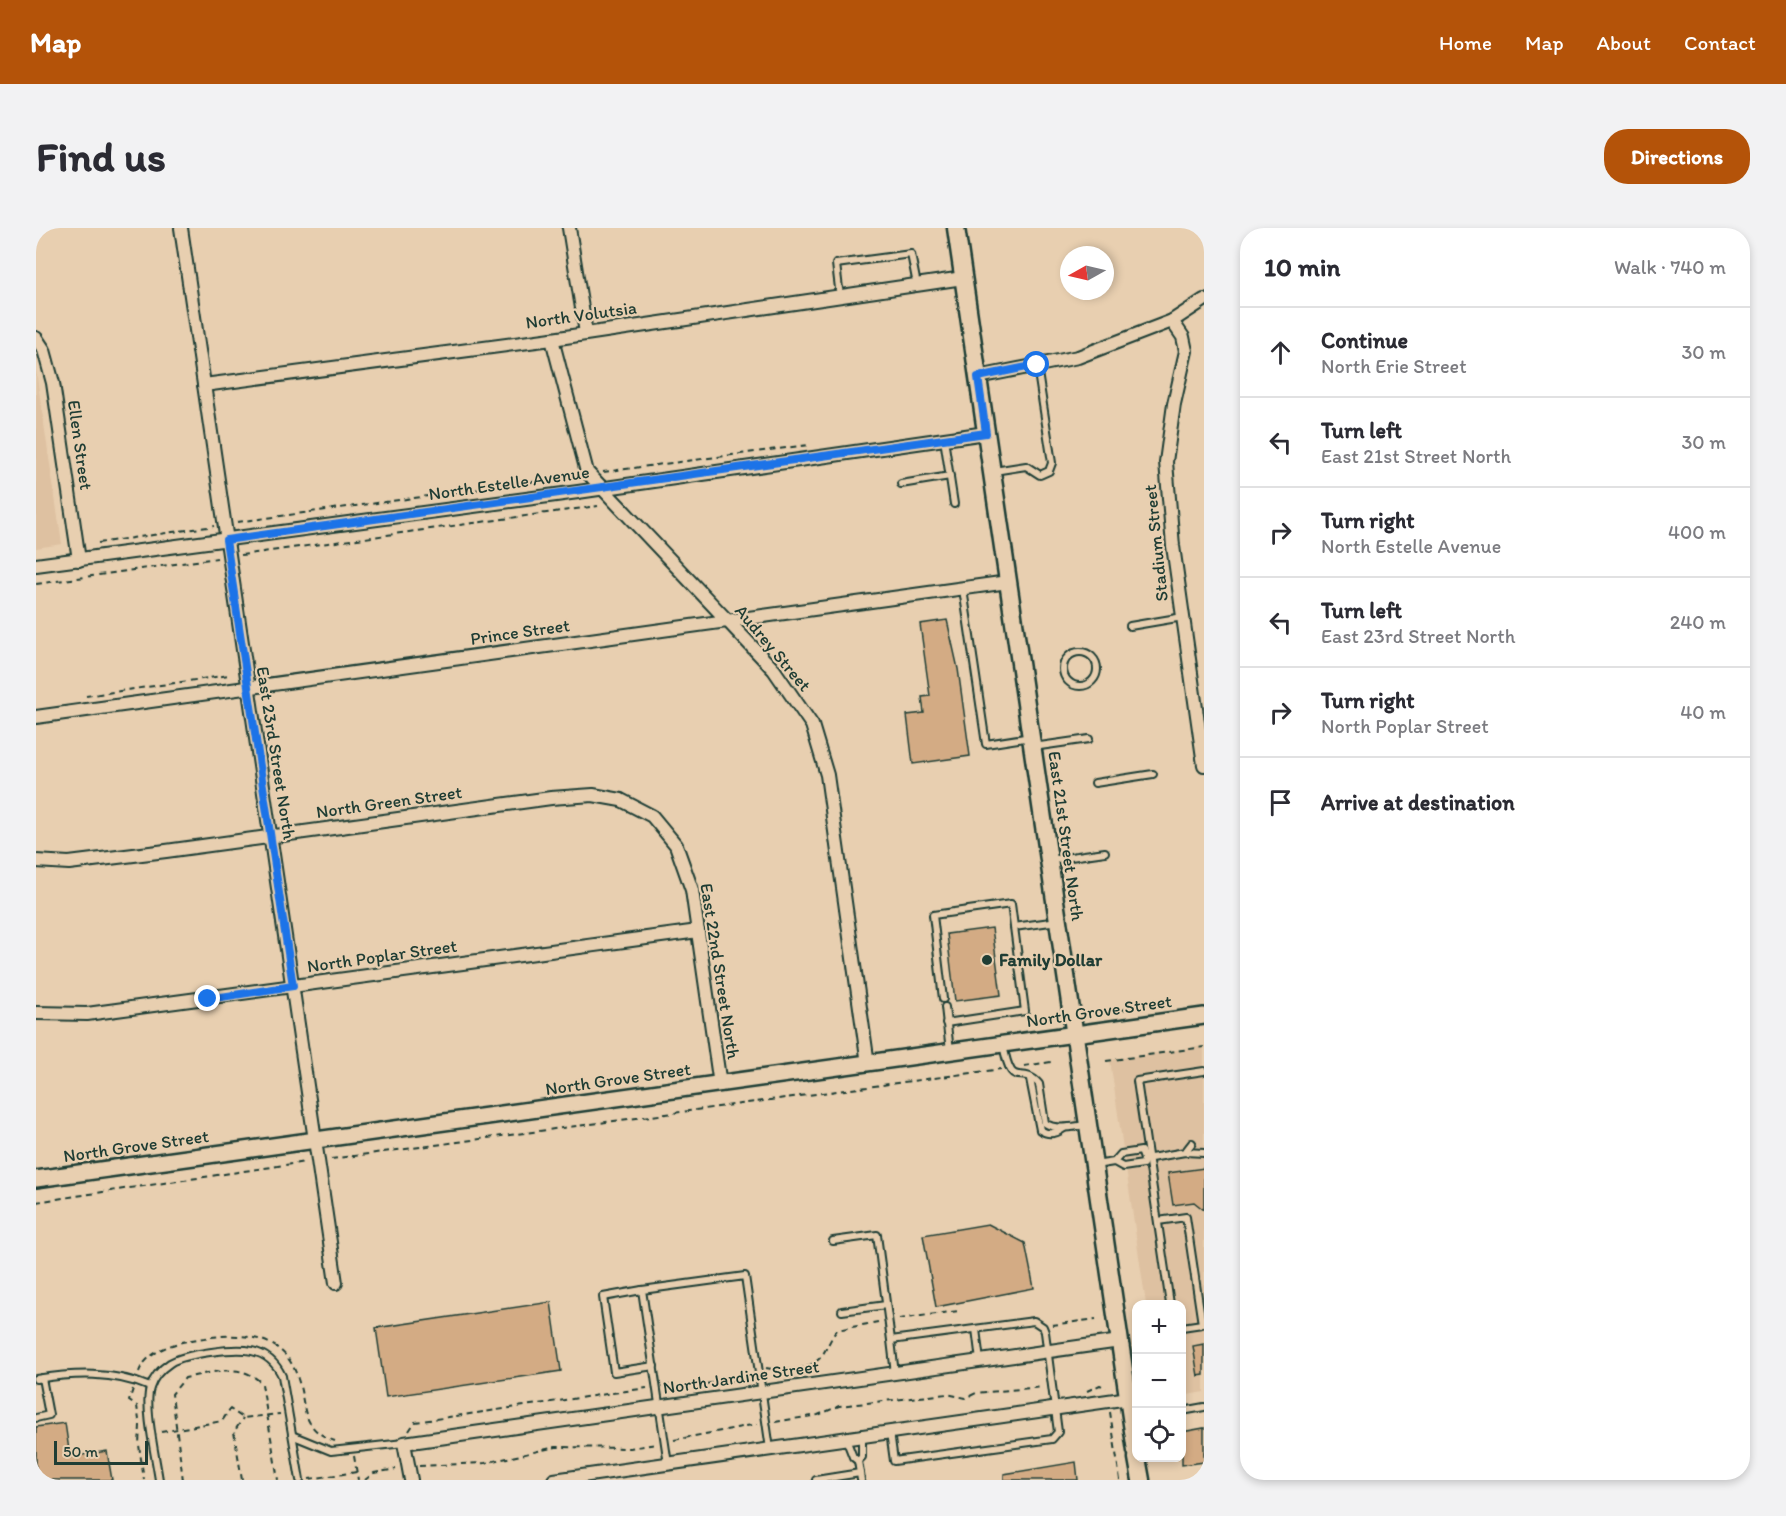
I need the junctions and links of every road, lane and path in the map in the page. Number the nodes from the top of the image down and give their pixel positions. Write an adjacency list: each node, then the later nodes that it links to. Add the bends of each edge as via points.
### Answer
1 (181, 228): 14 (street, East 23rd Street North)
2 (569, 228): 9 (street)
3 (956, 228): 4 (main road, East 21st Street North)
4 (963, 278): 5 (street, North Volutsia); 13 (main road, East 21st Street North)
5 (917, 285): 6 (street, North Volutsia); 6 (lane, via 911,254 836,264)
6 (840, 297): 9 (street, North Volutsia)
7 (1204, 300): 8 (street)
8 (1172, 321): 12 (street, via 1078,357); 34 (street, Stadium Street, via 1183,337 1186,351 1166,462)
9 (586, 333): 11 (street, North Volutsia)
10 (36, 338): 27 (street, Ellen Street, via 44,350 53,383)
11 (552, 339): 14 (street, North Volutsia); 19 (street, Audrey Street)
12 (1037, 365): 13 (street); 18 (lane, via 1052,464 1049,471 1040,475 1026,466)
13 (978, 377): 15 (main road, East 21st Street North)
14 (204, 385): 25 (street, East 23rd Street North)
15 (986, 433): 16 (street, North Estelle Avenue); 18 (main road, East 21st Street North)
16 (944, 439): 20 (lane); 22 (street, North Estelle Avenue)
17 (811, 445): 19 (path)
18 (992, 471): 31 (main road, East 21st Street North)
19 (589, 474): 22 (street, Audrey Street); 25 (path)
20 (950, 476): 21 (lane); 23 (lane)
21 (901, 484)
22 (603, 488): 26 (street, North Estelle Avenue); 35 (street, Audrey Street)
23 (954, 504)
24 (598, 506): 28 (path)
25 (224, 524): 26 (street, East 23rd Street North); 27 (path)
26 (226, 540): 28 (street, East 23rd Street North); 29 (street, North Estelle Avenue)
27 (77, 546): 29 (street, Ellen Street)
28 (229, 556): 32 (path); 39 (street, East 23rd Street North)
29 (79, 560): 30 (street, North Estelle Avenue)
30 (36, 565)
31 (1008, 582): 33 (street, Prince Street); 43 (main road, East 21st Street North)
32 (36, 584)
33 (963, 589): 35 (street, Prince Street); 43 (lane, via 986,744)
34 (1183, 617): 36 (lane); 44 (street, Stadium Street)
35 (730, 623): 39 (street, Prince Street); 69 (street, Audrey Street, via 774,670 812,725 820,747)
36 (1130, 626)
37 (229, 675): 40 (path)
38 (1096, 676): 38 (lane, via 1097,665 1091,656 1080,652 1066,660 1064,671 1072,684 1088,684)
39 (248, 688): 41 (street, Prince Street); 48 (street, East 23rd Street North)
40 (81, 697)
41 (36, 717)
42 (1089, 740): 43 (lane)
43 (1032, 742): 50 (main road, East 21st Street North)
44 (1204, 765)
45 (1153, 774): 46 (lane)
46 (1095, 783)
47 (639, 809): 48 (street, North Green Street, via 621,800 593,795 551,798); 54 (street, East 22nd Street North, via 652,816 676,845 692,890)
48 (271, 837): 51 (street, North Green Street, via 69,863); 55 (street, East 23rd Street North)
49 (1105, 852): 50 (lane)
50 (1050, 860): 52 (main road, East 21st Street North)
51 (36, 861)
52 (1059, 921): 53 (lane); 63 (main road, East 21st Street North)
53 (1014, 927): 56 (lane, via 1011,904 933,915); 62 (lane, via 1025,1011)
54 (698, 931): 55 (street, North Poplar Street); 72 (street, East 22nd Street North)
55 (293, 986): 59 (street, North Poplar Street, via 87,1014); 74 (street, East 23rd Street North)
56 (943, 999)
57 (945, 1007): 62 (lane)
58 (1150, 1010): 60 (path, via 1143,1006)
59 (36, 1013)
60 (1099, 1013)
61 (1204, 1016): 63 (street, North Grove Street)
62 (946, 1023): 66 (lane)
63 (1076, 1033): 64 (street, North Grove Street); 73 (main road, East 21st Street North)
64 (1003, 1044): 66 (street, North Grove Street); 70 (lane)
65 (1204, 1047): 67 (path)
66 (950, 1052): 69 (street, North Grove Street)
67 (1106, 1061)
68 (1051, 1062): 70 (path)
69 (868, 1064): 72 (street, North Grove Street)
70 (1007, 1068): 73 (lane, via 1014,1075 1039,1084 1045,1123 1049,1126); 79 (path)
71 (1204, 1071): 78 (lane, via 1137,1081)
72 (720, 1085): 74 (street, North Grove Street)
73 (1088, 1124): 81 (main road, East 21st Street North)
74 (315, 1141): 79 (street, East 23rd Street North); 82 (street, North Grove Street)
75 (1192, 1143): 76 (lane)
76 (1185, 1152): 77 (lane); 78 (lane)
77 (1204, 1153)
78 (1146, 1159): 80 (lane, via 1143,1164 1123,1167); 80 (lane, via 1141,1151 1121,1154); 84 (lane)
79 (318, 1161): 83 (path); 86 (street, East 23rd Street North)
80 (1114, 1162): 81 (lane)
81 (1095, 1165): 96 (main road, East 21st Street North)
82 (36, 1179)
83 (36, 1202)
84 (1158, 1221): 88 (lane); 93 (lane, via 1186,1217 1202,1324)
85 (833, 1241): 89 (lane, via 877,1235)
86 (336, 1283)
87 (642, 1290): 99 (lane); 99 (lane, via 603,1297 614,1372); 105 (lane, via 745,1276)
88 (1169, 1300)
89 (886, 1305): 90 (lane); 95 (lane)
90 (842, 1311)
91 (1096, 1319): 92 (path)
92 (1052, 1325)
93 (1186, 1326)
94 (976, 1329): 95 (lane); 97 (lane, via 1034,1322 1043,1327); 98 (lane)
95 (891, 1340): 100 (lane)
96 (1120, 1341): 97 (street, North Jardine Street); 104 (main road, East 21st Street North)
97 (1047, 1352): 98 (street, North Jardine Street); 108 (lane)
98 (980, 1362): 100 (street, North Jardine Street)
99 (654, 1366): 106 (lane)
100 (895, 1374): 105 (street, North Jardine Street)
101 (39, 1379): 102 (lane, via 79,1374); 114 (lane, via 49,1416)
102 (136, 1380): 103 (lane); 111 (path, via 140,1368 167,1346 249,1335 269,1342 294,1366); 119 (path, via 129,1401 137,1406)
103 (150, 1387): 112 (lane, via 157,1374 176,1360 251,1350 277,1365 285,1383); 118 (lane)
104 (1131, 1389): 108 (street); 109 (main road, East 21st Street North)
105 (762, 1393): 106 (street, North Jardine Street); 125 (lane)
106 (660, 1407): 124 (street, North Jardine Street); 129 (lane)
107 (1204, 1407): 110 (lane)
108 (1055, 1408): 117 (street); 117 (lane, via 1058,1432 1052,1439 894,1461)
109 (1133, 1408)
110 (1186, 1410)
111 (303, 1411): 112 (path); 123 (path, via 317,1432)
112 (290, 1413): 113 (path); 120 (lane)
113 (268, 1416): 115 (path); 116 (path, via 262,1384 255,1376 239,1369 223,1371 185,1378 179,1383 171,1401); 138 (path)
114 (36, 1418)
115 (243, 1418): 116 (path, via 230,1409 222,1421); 135 (path, via 234,1432)
116 (175, 1430): 118 (path); 134 (path)
117 (890, 1432): 121 (street)
118 (153, 1434): 119 (path); 133 (lane)
119 (139, 1436): 132 (path)
120 (294, 1436): 126 (lane, via 331,1451); 139 (lane)
121 (862, 1436): 122 (street); 127 (lane, via 862,1457)
122 (846, 1439): 125 (street); 127 (lane)
123 (339, 1442)
124 (405, 1443): 126 (lane); 141 (street)
125 (770, 1449): 129 (street)
126 (353, 1450): 130 (path)
127 (858, 1461): 131 (lane)
128 (1138, 1462): 144 (main road)
129 (668, 1464): 142 (street)
130 (357, 1472): 139 (path); 140 (path)
131 (860, 1476): 143 (lane)
132 (144, 1480)
133 (159, 1480)
134 (183, 1480)
135 (242, 1480)
136 (249, 1480): 137 (path)
137 (265, 1480)
138 (278, 1480)
139 (301, 1480)
140 (358, 1480)
141 (411, 1480)
142 (554, 1480)
143 (816, 1480)
144 (1141, 1480)

